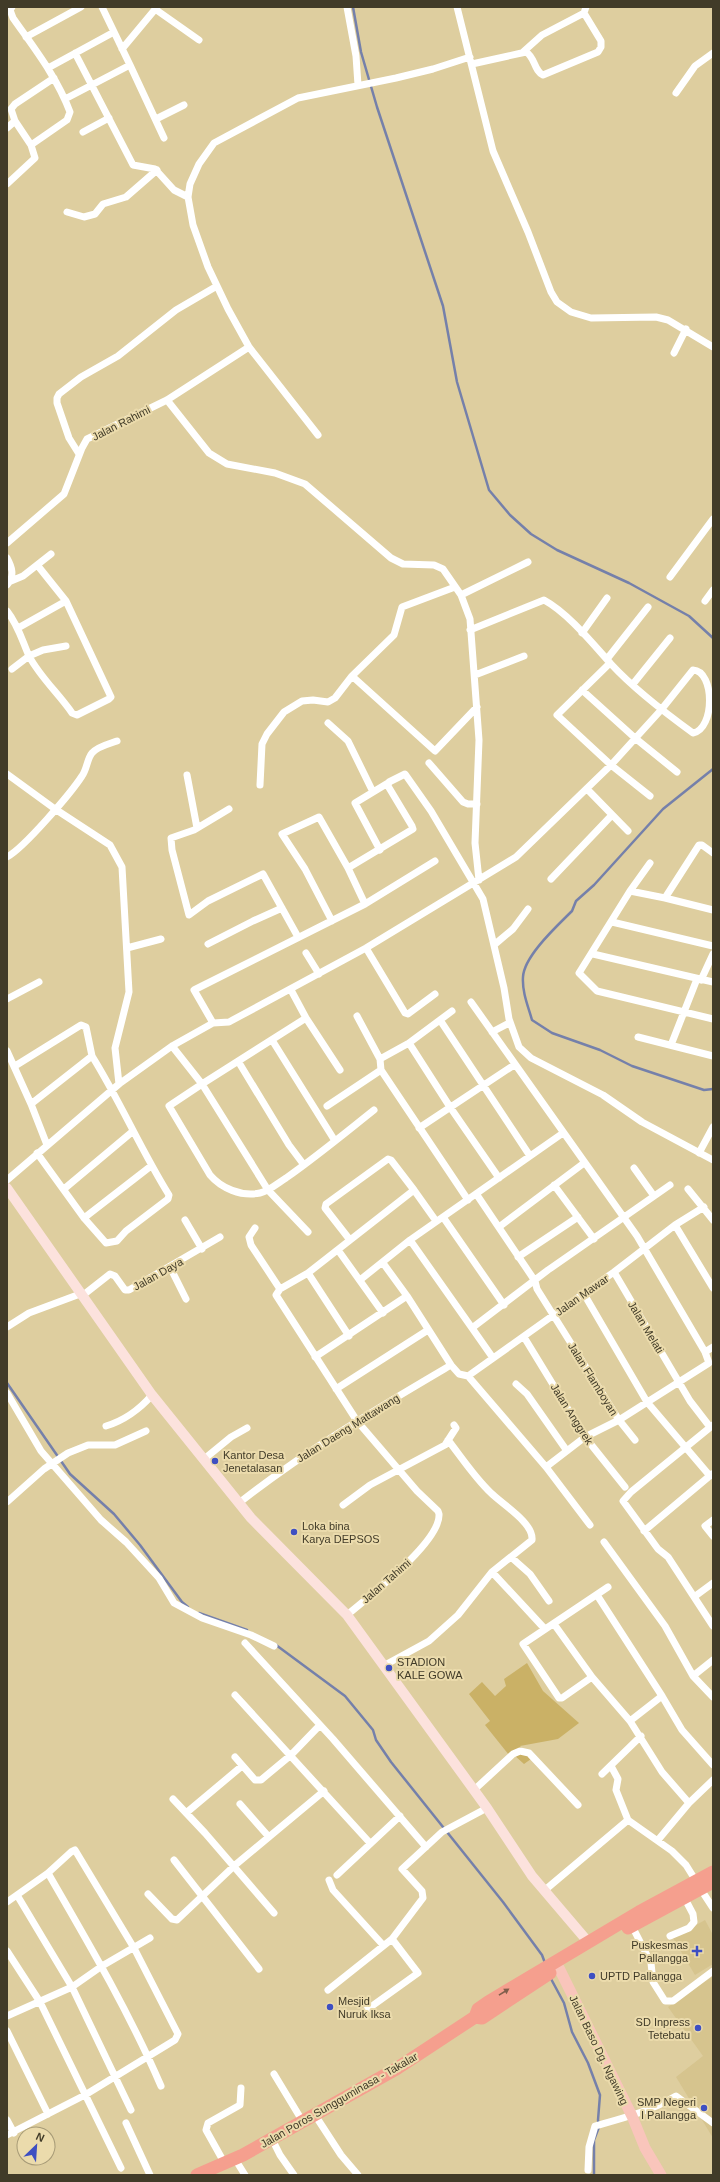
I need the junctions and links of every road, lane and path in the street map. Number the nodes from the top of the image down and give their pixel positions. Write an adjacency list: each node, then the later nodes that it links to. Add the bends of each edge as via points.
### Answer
1 (12, 7): 9 (street, via 10,10 13,18)
2 (81, 7): 9 (street)
3 (102, 7): 8 (street)
4 (347, 7): 19 (street)
5 (457, 7): 15 (street)
6 (156, 8): 10 (street); 11 (street)
7 (585, 10): 12 (street, via 542,35); 12 (street, via 600,41 601,47 598,52 543,75 539,73 530,54)
8 (114, 32): 11 (street); 13 (street)
9 (26, 37): 17 (street)
10 (199, 40)
11 (122, 49): 16 (street)
12 (523, 52): 15 (street)
13 (75, 53): 17 (street); 20 (street)
14 (713, 53): 21 (street, via 695,66)
15 (471, 61): 19 (street); 36 (street, via 492,151 557,302 580,316 656,317)
16 (130, 65): 20 (street); 25 (street)
17 (48, 68): 18 (street)
18 (54, 78): 22 (street); 26 (street, via 12,106 11,113)
19 (361, 84): 33 (street, via 298,98 221,138 199,164 190,184)
20 (93, 86): 22 (street); 24 (street)
21 (676, 93)
22 (65, 99): 30 (street, via 70,112 67,120)
23 (184, 104): 25 (street)
24 (109, 118): 28 (street); 31 (street, via 133,165)
25 (156, 119): 29 (street)
26 (15, 121): 27 (street); 30 (street)
27 (7, 128)
28 (83, 132)
29 (164, 138)
30 (31, 145): 32 (street, via 35,158)
31 (157, 170): 33 (street, via 174,190); 34 (street, via 126,197 103,204 95,214 84,217)
32 (7, 184)
33 (188, 197): 35 (street, via 193,225)
34 (67, 212)
35 (217, 286): 38 (street); 42 (street, via 176,310 118,356 81,377 59,394 57,400 67,431)
36 (686, 329): 37 (street); 39 (street)
37 (713, 347)
38 (249, 348): 40 (street, Jalan Rahimi); 41 (street)
39 (674, 352)
40 (167, 400): 42 (street, Jalan Rahimi, via 91,436); 51 (street, via 209,453 219,460 286,476 305,484 391,558 403,564 438,566)
41 (318, 435)
42 (79, 454): 44 (street, Jalan Rahimi, via 64,494)
43 (713, 519): 49 (street)
44 (7, 543)
45 (51, 554): 48 (street)
46 (7, 558): 50 (street, via 12,572)
47 (528, 562): 53 (street)
48 (38, 566): 50 (street); 55 (street)
49 (670, 577)
50 (9, 583)
51 (455, 587): 53 (street); 69 (street, via 402,607 394,635)
52 (713, 590): 56 (street)
53 (461, 595): 60 (street, via 470,619)
54 (607, 598): 61 (street)
55 (66, 601): 59 (street); 64 (street, via 111,698 74,714)
56 (705, 601)
57 (648, 607): 66 (street)
58 (7, 611): 59 (street)
59 (18, 628): 64 (street)
60 (470, 630): 61 (street, via 541,600 549,603); 68 (street)
61 (582, 632): 66 (street)
62 (670, 638): 70 (street)
63 (66, 646): 64 (street, via 44,650)
64 (30, 656): 67 (street)
65 (524, 656): 68 (street)
66 (608, 661): 70 (street); 71 (street)
67 (12, 669)
68 (475, 675): 72 (street)
69 (352, 676): 72 (street, via 435,750); 83 (street, via 331,700 302,701 284,712 262,744)
70 (633, 684): 73 (street)
71 (582, 690): 75 (street); 78 (street, via 557,715)
72 (477, 708): 87 (street)
73 (661, 710): 73 (street, via 693,670 700,673 710,691 710,708 696,733); 75 (street)
74 (328, 723): 85 (street, via 348,741)
75 (635, 738): 78 (street); 79 (street)
76 (117, 741): 88 (street, via 93,753 83,775)
77 (429, 763): 87 (street, via 463,802)
78 (611, 765): 84 (street); 86 (street)
79 (677, 772)
80 (7, 774): 88 (street)
81 (186, 775): 91 (street)
82 (388, 783): 85 (street); 93 (street, via 412,829); 100 (street, via 403,774 408,776)
83 (260, 785)
84 (587, 789): 90 (street); 100 (street, via 526,849)
85 (373, 792): 93 (street, via 355,803)
86 (650, 796)
87 (478, 804): 100 (street)
88 (55, 809): 95 (street); 114 (street, via 110,845 120,861)
89 (229, 809): 91 (street)
90 (612, 815): 92 (street); 99 (street)
91 (197, 828): 104 (street, via 173,836 171,841 189,914 208,901 263,874)
92 (628, 831)
93 (380, 850): 98 (street)
94 (713, 853): 102 (street, via 700,845)
95 (7, 857)
96 (435, 861): 103 (street)
97 (650, 863): 101 (street)
98 (348, 868): 103 (street); 107 (street, via 319,817 282,834 306,869)
99 (551, 879)
100 (476, 882): 112 (street, via 483,899); 115 (street)
101 (630, 891): 102 (street); 108 (street)
102 (665, 898): 106 (street)
103 (365, 904): 107 (street)
104 (282, 908): 109 (street); 111 (street)
105 (528, 909): 112 (street, via 513,930)
106 (713, 910)
107 (332, 921): 109 (street)
108 (612, 922): 113 (street); 117 (street)
109 (298, 937): 133 (street, via 194,990)
110 (161, 939): 114 (street)
111 (208, 944)
112 (494, 945): 134 (street)
113 (713, 946)
114 (127, 948): 150 (street, via 129,992 115,1048)
115 (366, 948): 119 (street); 124 (street, via 405,1013 408,1014)
116 (306, 953): 119 (street)
117 (593, 954): 120 (street); 128 (street, via 579,973 597,992)
118 (713, 954): 120 (street)
119 (319, 974): 123 (street)
120 (699, 979): 122 (street); 128 (street)
121 (39, 982): 125 (street)
122 (713, 982)
123 (291, 990): 130 (street); 133 (street, via 229,1022)
124 (435, 994)
125 (7, 999)
126 (471, 1002): 135 (street)
127 (452, 1011): 132 (street)
128 (685, 1012): 131 (street); 139 (street)
129 (357, 1016): 144 (street)
130 (306, 1018): 137 (street); 148 (street)
131 (713, 1019)
132 (440, 1020): 138 (street); 152 (street)
133 (213, 1023): 140 (street)
134 (510, 1023): 135 (street); 165 (street, via 519,1047 532,1058 602,1095 642,1122)
135 (492, 1032): 146 (street)
136 (638, 1038): 139 (street)
137 (272, 1040): 145 (street); 162 (street)
138 (409, 1043): 144 (street); 156 (street)
139 (671, 1045): 143 (street)
140 (172, 1046): 150 (street); 151 (street)
141 (7, 1051): 147 (street)
142 (92, 1056): 147 (street, via 86,1027 81,1026); 153 (street); 154 (street)
143 (713, 1056)
144 (380, 1060): 149 (street)
145 (238, 1061): 151 (street); 169 (street)
146 (514, 1065): 152 (street); 161 (street)
147 (15, 1066): 154 (street)
148 (340, 1070)
149 (381, 1070): 155 (street); 159 (street)
150 (119, 1084): 153 (street)
151 (202, 1084): 179 (street); 179 (street, via 172,1104 170,1109 210,1175 218,1184 237,1192 254,1194)
152 (482, 1086): 156 (street); 166 (street)
153 (114, 1090): 160 (street); 163 (street)
154 (31, 1104): 163 (street)
155 (327, 1106)
156 (450, 1107): 159 (street); 172 (street)
157 (374, 1110): 162 (street)
158 (713, 1127): 165 (street)
159 (419, 1128): 183 (street)
160 (132, 1132): 170 (street); 177 (street)
161 (563, 1133): 166 (street); 168 (street)
162 (335, 1141): 169 (street)
163 (47, 1145): 164 (street)
164 (37, 1153): 173 (street); 177 (street)
165 (699, 1153): 167 (street)
166 (530, 1156): 172 (street)
167 (713, 1160)
168 (584, 1164): 174 (street); 188 (street)
169 (304, 1165): 179 (street)
170 (151, 1166): 187 (street); 187 (street, via 169,1195 168,1199 117,1241 106,1244)
171 (634, 1168): 182 (street)
172 (499, 1178): 181 (street)
173 (7, 1180)
174 (554, 1185): 186 (street); 193 (street)
175 (670, 1185): 182 (street)
176 (7, 1188): 213 (street)
177 (64, 1189): 187 (street)
178 (688, 1189): 184 (street)
179 (268, 1190): 195 (street)
180 (414, 1190): 191 (street); 198 (street); 198 (street, via 388,1159 326,1204 325,1208)
181 (477, 1195): 183 (street); 193 (street, Jalan Flamboyan)
182 (654, 1196): 188 (street)
183 (468, 1200): 185 (street)
184 (704, 1207): 190 (street); 192 (street, Jalan Mawar)
185 (443, 1217): 191 (street); 216 (street)
186 (578, 1217): 197 (street); 203 (street)
187 (84, 1218)
188 (624, 1218): 197 (street); 202 (street)
189 (185, 1220): 200 (street)
190 (713, 1220)
191 (436, 1222): 199 (street)
192 (675, 1226): 202 (street, Jalan Mawar); 210 (street)
193 (499, 1227): 203 (street, Jalan Flamboyan)
194 (255, 1228): 211 (street, via 249,1237 251,1245)
195 (308, 1232)
196 (220, 1238): 200 (street, Jalan Daya)
197 (594, 1239): 209 (street)
198 (350, 1240): 201 (street)
199 (410, 1240): 204 (street); 220 (street)
200 (202, 1249): 205 (street, Jalan Daya)
201 (338, 1250): 207 (street); 208 (street)
202 (645, 1250): 206 (street, Jalan Mawar); 225 (street)
203 (518, 1257): 209 (street, Jalan Flamboyan)
204 (383, 1263): 208 (street); 214 (street)
205 (170, 1267): 213 (street, Jalan Daya, via 126,1290 115,1276 110,1274); 215 (street)
206 (614, 1272): 212 (street, Jalan Mawar); 231 (street, Jalan Melati)
207 (308, 1273): 211 (street); 222 (street)
208 (360, 1280): 217 (street)
209 (535, 1281): 216 (street); 218 (street, Jalan Flamboyan, via 537,1289)
210 (713, 1288)
211 (280, 1289): 226 (street, Jalan Tahimi, via 276,1296)
212 (584, 1294): 218 (street, Jalan Mawar); 236 (street)
213 (81, 1295): 219 (street, via 40,1308); 235 (street)
214 (407, 1296): 217 (street); 221 (street)
215 (186, 1299)
216 (504, 1305): 220 (street)
217 (383, 1313): 222 (street)
218 (554, 1315): 223 (street, Jalan Mawar); 237 (street, Jalan Flamboyan)
219 (7, 1326)
220 (472, 1328): 227 (street)
221 (428, 1330): 228 (street); 233 (street)
222 (349, 1336): 226 (street)
223 (524, 1337): 227 (street, Jalan Mawar); 244 (street, Jalan Anggrek)
224 (713, 1347): 225 (street)
225 (705, 1352): 229 (street)
226 (315, 1357): 233 (street, Jalan Tahimi)
227 (493, 1358): 230 (street, Jalan Mawar)
228 (451, 1365): 230 (street, via 458,1374); 238 (street, Jalan Daeng Mattawang)
229 (711, 1366): 231 (street)
230 (468, 1376): 251 (street)
231 (679, 1382): 236 (street); 241 (street, Jalan Melati, via 690,1401)
232 (516, 1384): 248 (street)
233 (336, 1389): 238 (street, Jalan Tahimi)
234 (7, 1393): 250 (street, via 41,1451)
235 (152, 1395): 240 (street, via 140,1407); 249 (street)
236 (647, 1402): 237 (street); 247 (street)
237 (619, 1420): 244 (street); 246 (street, Jalan Flamboyan)
238 (357, 1421): 252 (street, Jalan Tahimi); 256 (street, Jalan Daeng Mattawang, via 279,1472)
239 (454, 1425): 245 (street, via 456,1428)
240 (106, 1426)
241 (712, 1426): 247 (street)
242 (247, 1428): 249 (street, via 231,1437)
243 (146, 1431): 250 (street, via 115,1445 88,1445 68,1453)
244 (585, 1437): 248 (street); 254 (street, Jalan Anggrek)
245 (448, 1440): 252 (street, via 438,1449); 263 (street, via 491,1493 532,1532 529,1543)
246 (635, 1440)
247 (685, 1448): 253 (street); 260 (street, via 624,1498 626,1506)
248 (567, 1451): 251 (street)
249 (203, 1460): 256 (street)
250 (55, 1462): 255 (street); 275 (street, via 101,1520 126,1542 159,1578 174,1603 202,1618)
251 (546, 1467): 259 (street)
252 (400, 1471): 257 (street, via 370,1485); 270 (street, Jalan Tahimi, via 438,1510 440,1518 431,1535 410,1561)
253 (711, 1475): 260 (street)
254 (625, 1487)
255 (7, 1502)
256 (239, 1503): 270 (street)
257 (344, 1505)
258 (713, 1520): 261 (street, via 705,1526)
259 (590, 1525)
260 (644, 1531): 268 (street, via 668,1557)
261 (713, 1536)
262 (604, 1542): 278 (street, via 665,1626)
263 (512, 1558): 264 (street); 269 (street, via 527,1571)
264 (492, 1572): 273 (street); 277 (street, via 458,1615 429,1641)
265 (713, 1583): 268 (street)
266 (608, 1587): 267 (street)
267 (597, 1595): 271 (street); 281 (street)
268 (694, 1596): 272 (street)
269 (549, 1600)
270 (347, 1615): 277 (street)
271 (554, 1624): 273 (street); 279 (street)
272 (713, 1626)
273 (544, 1628): 279 (street, via 523,1644 556,1696 562,1698)
274 (245, 1643): 284 (street)
275 (274, 1646)
276 (713, 1660): 278 (street)
277 (385, 1665): 293 (street)
278 (693, 1676): 282 (street)
279 (592, 1677): 283 (street)
280 (235, 1695): 286 (street)
281 (662, 1696): 283 (street); 288 (street, via 682,1730)
282 (713, 1697)
283 (630, 1721): 285 (street)
284 (320, 1726): 286 (street); 301 (street)
285 (641, 1736): 290 (street); 296 (street, via 662,1772)
286 (290, 1755): 289 (street, via 258,1780); 294 (street)
287 (235, 1757): 289 (street)
288 (713, 1765)
289 (242, 1766): 300 (street)
290 (611, 1766): 291 (street); 302 (street, via 618,1779 616,1790)
291 (602, 1774)
292 (713, 1780): 296 (street)
293 (474, 1790): 298 (street, via 513,1754 520,1751 529,1753); 299 (street)
294 (324, 1791): 303 (street); 305 (street)
295 (173, 1799): 300 (street)
296 (689, 1803): 304 (street)
297 (240, 1804): 303 (street)
298 (578, 1805)
299 (487, 1808): 306 (street, via 444,1831); 315 (street, via 514,1851)
300 (186, 1813): 308 (street)
301 (400, 1816): 305 (street); 306 (street)
302 (628, 1820): 304 (street); 315 (street)
303 (269, 1837): 308 (street)
304 (658, 1840): 314 (street, via 686,1865)
305 (370, 1843): 311 (street)
306 (426, 1847): 326 (street, via 402,1869 422,1891 423,1900)
307 (174, 1860): 318 (street)
308 (234, 1866): 318 (street); 322 (street)
309 (713, 1872): 314 (highway)
310 (48, 1873): 317 (street); 329 (street, via 75,1850); 331 (street)
311 (337, 1875)
312 (329, 1880): 328 (street, via 333,1890)
313 (713, 1882): 314 (highway)
314 (698, 1884): 319 (highway); 321 (street); 327 (highway, via 639,1912)
315 (545, 1890): 327 (street)
316 (148, 1894): 318 (street, via 175,1920)
317 (16, 1895): 320 (street); 335 (street)
318 (202, 1895): 332 (street)
319 (684, 1897): 323 (highway); 324 (street, via 693,1914 694,1922 688,1928)
320 (7, 1902)
321 (713, 1908)
322 (274, 1913)
323 (632, 1926): 333 (highway); 334 (street, via 651,1962 653,1982 665,2001 673,2001)
324 (670, 1936)
325 (150, 1938): 329 (street)
326 (392, 1939): 328 (street); 338 (street, via 418,1972)
327 (589, 1943): 333 (highway)
328 (383, 1945): 336 (street)
329 (134, 1948): 331 (street); 341 (street, via 178,2034 175,2040)
330 (7, 1951): 337 (street)
331 (102, 1966): 335 (street); 341 (street)
332 (259, 1969)
333 (550, 1970): 349 (highway, Jalan Poros Sungguminasa - Takalar, via 482,2018 475,2017 396,2069); 350 (main road, Jalan Baso Dg. Ngawing)
334 (713, 1970)
335 (72, 1987): 337 (street); 343 (street)
336 (328, 1990)
337 (40, 2002): 339 (street); 346 (street)
338 (366, 2011)
339 (7, 2016)
340 (7, 2031): 348 (street)
341 (148, 2056): 343 (street); 344 (street)
342 (274, 2074): 352 (street)
343 (116, 2078): 346 (street); 347 (street)
344 (161, 2086)
345 (241, 2088): 357 (street, via 240,2105 206,2126 206,2130)
346 (85, 2095): 348 (street); 358 (street)
347 (132, 2110)
348 (48, 2114): 355 (street)
349 (315, 2115): 352 (highway, Jalan Poros Sungguminasa - Takalar); 364 (street, via 341,2155)
350 (632, 2116): 353 (street, via 661,2106 676,2096); 359 (street, via 599,2125 590,2138); 365 (main road, Jalan Baso Dg. Ngawing, via 645,2148)
351 (7, 2120): 355 (street)
352 (303, 2122): 356 (highway, Jalan Poros Sungguminasa - Takalar)
353 (713, 2122)
354 (126, 2123): 360 (street)
355 (10, 2134)
356 (272, 2139): 357 (highway, Jalan Poros Sungguminasa - Takalar); 363 (street)
357 (230, 2161): 361 (highway, Jalan Poros Sungguminasa - Takalar); 362 (street)
358 (121, 2168)
359 (588, 2170)
360 (150, 2175)
361 (197, 2175)
362 (245, 2175)
363 (294, 2175)
364 (358, 2175)
365 (661, 2175)

